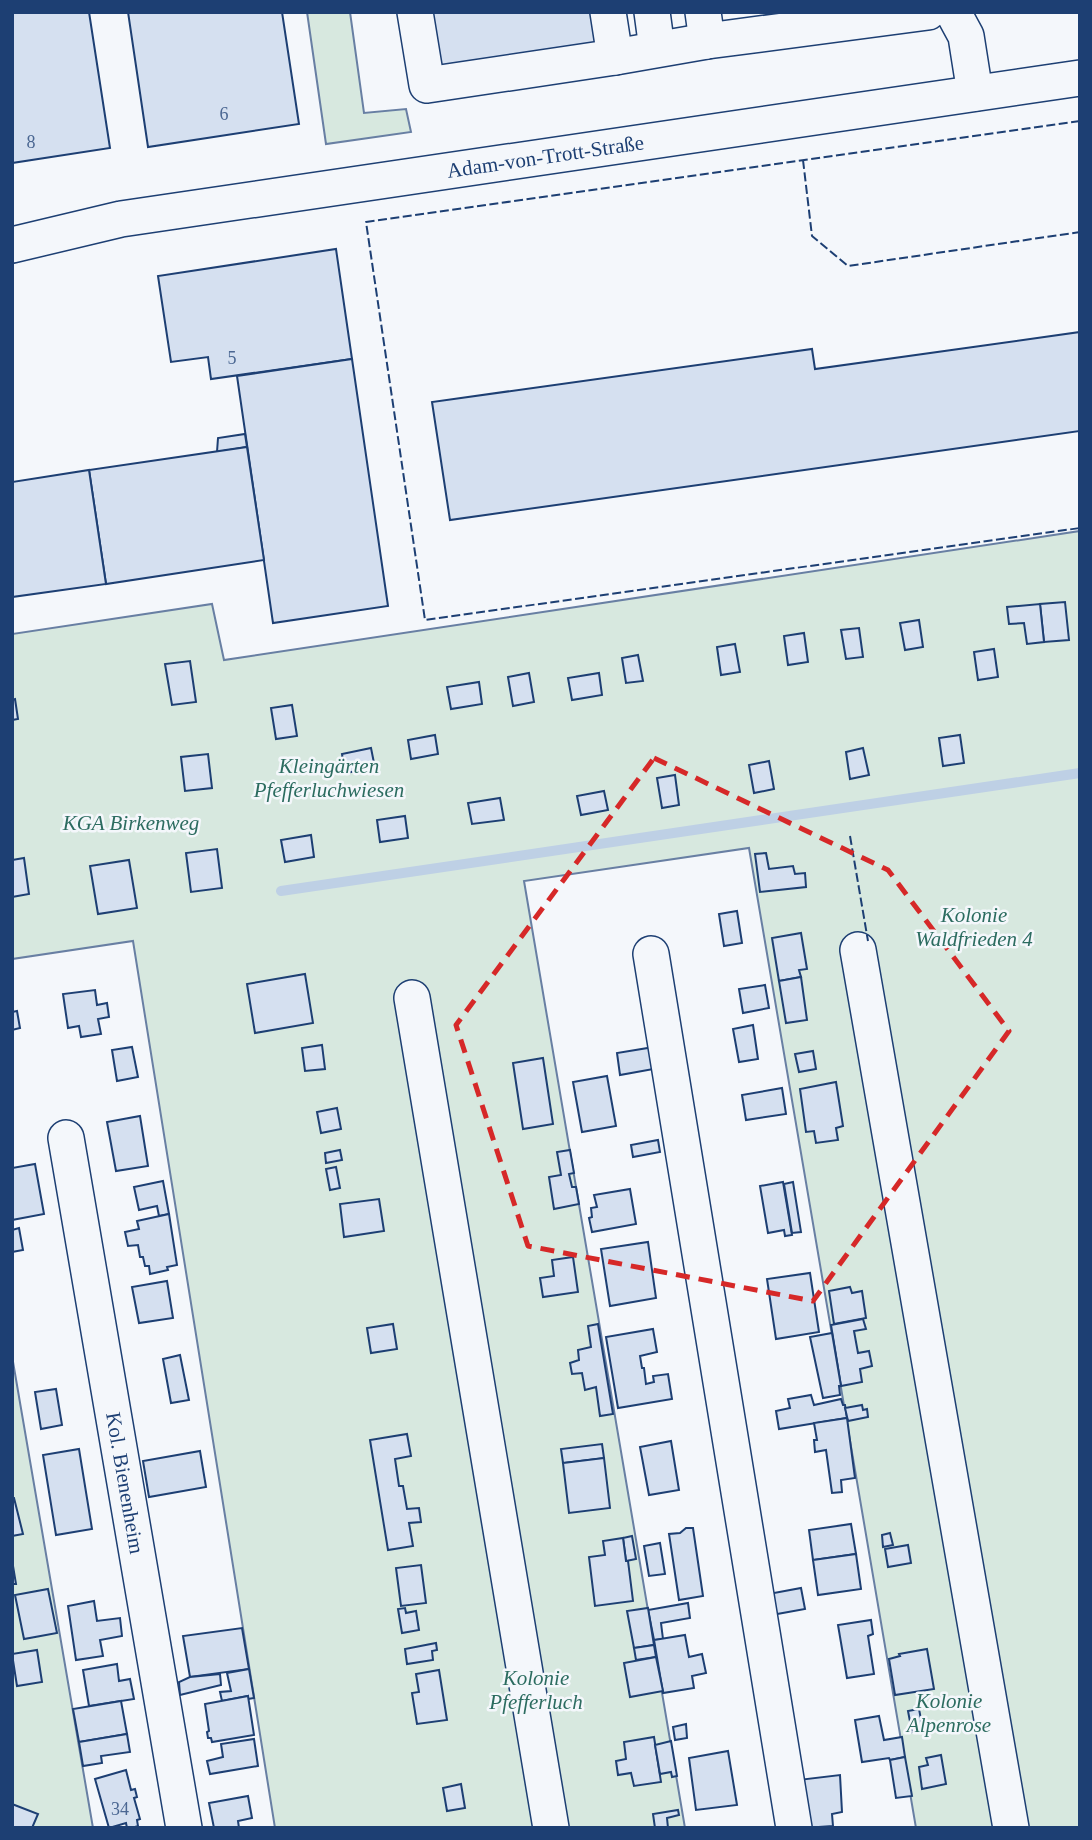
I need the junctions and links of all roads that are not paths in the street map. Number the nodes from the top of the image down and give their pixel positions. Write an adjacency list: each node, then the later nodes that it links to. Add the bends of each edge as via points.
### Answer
1 (415, 12): 8 (street, via 427,85)
2 (608, 12): 8 (street)
3 (652, 12): 7 (street)
4 (928, 12): 6 (street)
5 (953, 12): 10 (street, via 966,36)
6 (705, 27): 7 (street)
7 (657, 49): 8 (street)
8 (615, 57)
9 (1080, 78): 10 (street, Adam-von-Trott-Straße)
10 (975, 93): 11 (street, Adam-von-Trott-Straße, via 121,219)
11 (12, 246)
12 (858, 950): 19 (street)
13 (651, 954): 18 (street)
14 (412, 998): 17 (street)
15 (66, 1138): 16 (street, Kol. Bienenheim)
16 (184, 1828)
17 (551, 1828)
18 (794, 1828)
19 (1011, 1828)

